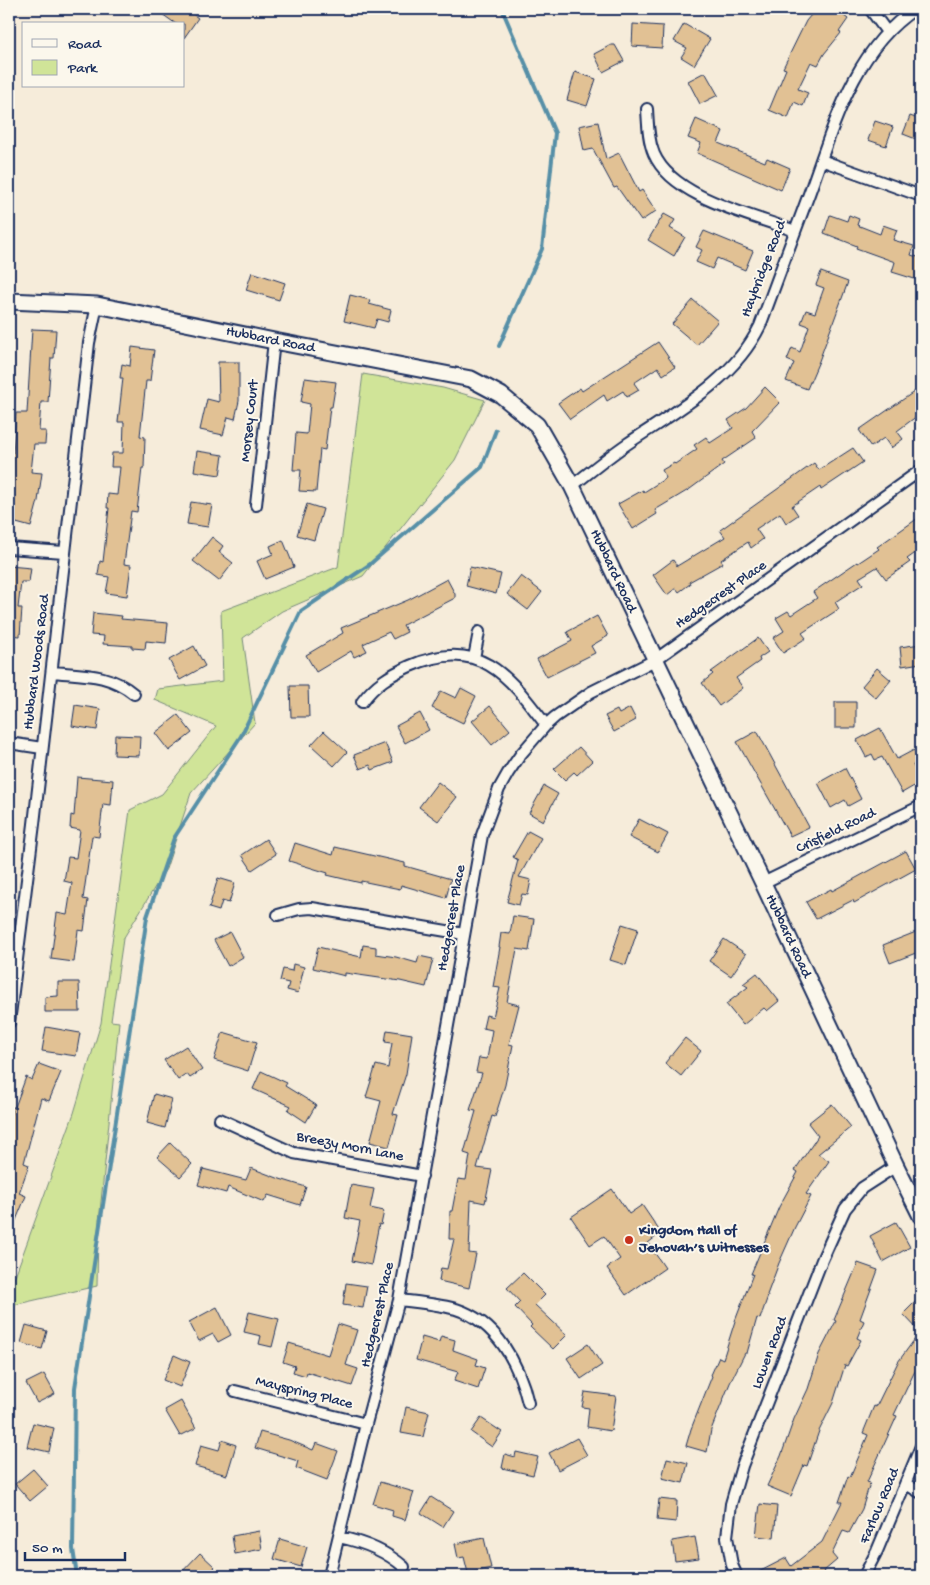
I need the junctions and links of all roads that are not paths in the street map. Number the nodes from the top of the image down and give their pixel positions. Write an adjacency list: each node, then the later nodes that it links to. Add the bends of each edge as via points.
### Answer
1 (870, 9): 3 (street)
2 (915, 9): 3 (street, Haybridge Road)
3 (887, 32): 5 (street, Haybridge Road, via 858,72)
4 (647, 109): 7 (street, via 654,154 678,183 709,199)
5 (821, 160): 6 (street); 7 (street, Haybridge Road)
6 (921, 196)
7 (795, 230): 12 (street, Haybridge Road, via 760,326 739,359 706,390)
8 (9, 301): 9 (main road, Hubbard Road)
9 (97, 304): 10 (main road, Hubbard Road); 15 (street, Hubbard Woods Road, via 89,343)
10 (274, 341): 12 (main road, Hubbard Road, via 471,379 501,395 537,425); 13 (street, Morsey Court)
11 (921, 470): 18 (street, Hedgecrest Place)
12 (572, 486): 18 (main road, Hubbard Road)
13 (256, 505)
14 (9, 548): 15 (street)
15 (64, 552): 19 (street, Hubbard Woods Road)
16 (479, 632): 17 (street)
17 (474, 658): 21 (street, via 459,656 416,664 385,679); 22 (street, via 508,680)
18 (655, 660): 22 (street, Hedgecrest Place, via 591,692); 26 (main road, Hubbard Road)
19 (52, 672): 20 (street, via 98,676 118,682); 24 (street, Hubbard Woods Road)
20 (134, 694)
21 (362, 702)
22 (546, 725): 28 (street, Hedgecrest Place, via 508,774 488,815)
23 (9, 743): 24 (street)
24 (42, 748): 29 (street, Hubbard Woods Road)
25 (921, 806): 26 (street, Crisfield Road)
26 (763, 883): 31 (main road, Hubbard Road)
27 (278, 915): 28 (street, via 312,908)
28 (464, 934): 32 (street, Hedgecrest Place)
29 (9, 1024)
30 (220, 1118): 32 (street, Breezy Morn Lane, via 294,1153)
31 (896, 1166): 33 (main road, Hubbard Road); 44 (street, Lowen Road, via 862,1188 845,1209 742,1466 731,1504 727,1537)
32 (422, 1176): 34 (street, Hedgecrest Place)
33 (921, 1216)
34 (399, 1300): 36 (street, via 444,1306 471,1315 482,1323 518,1368); 37 (street, Hedgecrest Place)
35 (235, 1391): 37 (street, Mayspring Place)
36 (528, 1403)
37 (366, 1424): 41 (street, Hedgecrest Place)
38 (921, 1446): 39 (street, Farlow Road)
39 (906, 1484): 40 (street); 45 (street, Farlow Road)
40 (921, 1493)
41 (339, 1537): 42 (street, via 380,1550); 43 (street, Hedgecrest Place)
42 (404, 1567)
43 (329, 1576)
44 (737, 1576)
45 (864, 1576)

